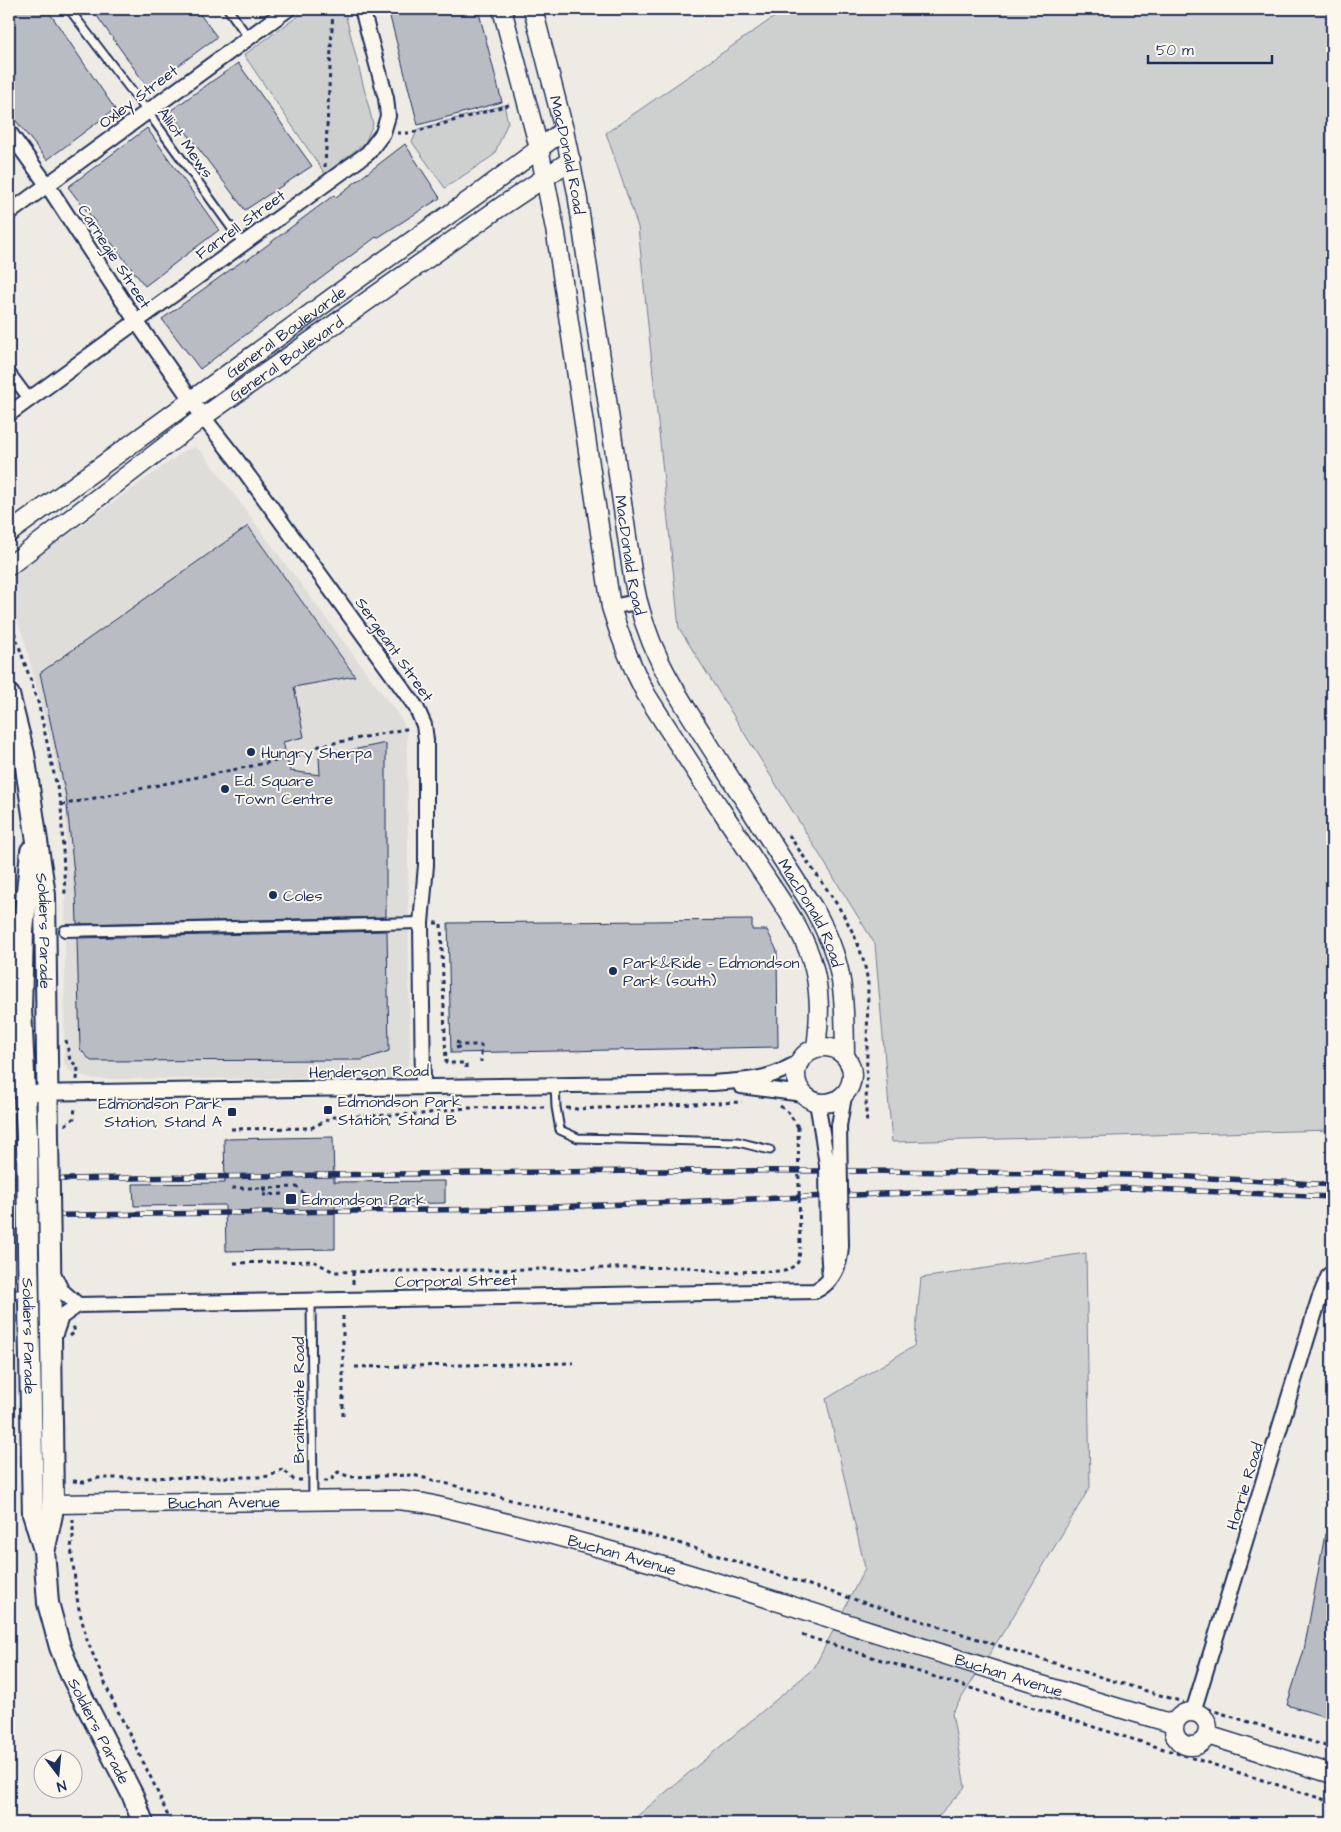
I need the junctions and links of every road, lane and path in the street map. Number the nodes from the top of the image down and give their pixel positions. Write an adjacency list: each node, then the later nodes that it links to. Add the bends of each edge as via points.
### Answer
1 (69, 9): 10 (lane, Alliot Mews)
2 (228, 9): 8 (lane)
3 (288, 9): 8 (street, Oxley Street)
4 (333, 9): 17 (path)
5 (362, 9): 13 (street, Farrell Street, via 386,98 388,116)
6 (502, 9): 9 (street, MacDonald Road)
7 (533, 9): 11 (street, MacDonald Road)
8 (248, 37): 10 (street, Oxley Street)
9 (527, 100): 13 (path, via 411,133); 14 (street, MacDonald Road)
10 (147, 111): 18 (street, Oxley Street); 20 (lane, Alliot Mews)
11 (564, 130): 14 (street, General Boulevarde); 15 (street, MacDonald Road)
12 (9, 132): 18 (street, Carnegie Street)
13 (383, 133): 17 (street, Farrell Street, via 368,153)
14 (539, 148): 16 (street, MacDonald Road); 25 (street, General Boulevarde)
15 (571, 160): 16 (street, General Boulevard); 30 (street, MacDonald Road)
16 (545, 176): 22 (street, General Boulevard); 31 (street, MacDonald Road)
17 (324, 185): 20 (street, Farrell Street)
18 (48, 186): 19 (street, Oxley Street); 21 (street, Carnegie Street)
19 (9, 213)
20 (243, 244): 21 (street, Farrell Street)
21 (136, 321): 24 (street, Farrell Street); 25 (street, Carnegie Street)
22 (312, 341): 25 (street, via 274,356 219,396 203,401); 27 (street, General Boulevard)
23 (9, 372): 24 (street)
24 (29, 399): 26 (street, Farrell Street)
25 (192, 399): 27 (street, Sergeant Street); 28 (street, General Boulevarde)
26 (9, 414)
27 (203, 417): 29 (street, General Boulevard); 33 (street, Sergeant Street, via 416,707)
28 (9, 533)
29 (9, 566)
30 (638, 602): 31 (street); 43 (street, MacDonald Road, via 652,646 675,690 814,908 832,944 843,984)
31 (611, 607): 42 (street, MacDonald Road, via 625,649 646,694 804,942 818,988)
32 (9, 695): 35 (main road, Soldiers Parade, via 24,754)
33 (424, 725): 34 (path, via 318,746 310,754); 37 (street, Sergeant Street, via 426,865)
34 (61, 805)
35 (34, 821): 50 (main road, Soldiers Parade, via 23,931); 51 (main road, Soldiers Parade, via 45,894)
36 (785, 830): 57 (path, via 850,924 867,970)
37 (421, 923): 38 (street); 46 (path, via 441,923); 49 (street, Sergeant Street)
38 (65, 931)
39 (456, 1042): 40 (path)
40 (464, 1045): 41 (path); 45 (path, via 481,1045)
41 (456, 1048)
42 (816, 1048): 43 (street, via 831,1048); 44 (street)
43 (845, 1056): 52 (street, via 851,1066 852,1079)
44 (800, 1061): 47 (street, Henderson Road, via 769,1076); 53 (street, via 797,1080)
45 (481, 1062)
46 (446, 1063)
47 (713, 1083): 48 (street, Henderson Road); 53 (street, Henderson Road)
48 (556, 1085): 49 (street, Henderson Road); 56 (lane)
49 (423, 1087): 51 (street, Henderson Road)
50 (17, 1093): 51 (street, Henderson Road); 72 (main road, Soldiers Parade, bridge, via 27,1138)
51 (48, 1093): 67 (main road, Soldiers Parade, bridge)
52 (844, 1096): 53 (street, via 828,1103); 66 (street, bridge, via 839,1126)
53 (810, 1098): 66 (street, bridge, via 821,1126)
54 (751, 1102): 56 (path, via 577,1109)
55 (776, 1104): 69 (path, bridge, via 789,1113 798,1127 799,1260 786,1271 719,1272 686,1267)
56 (556, 1107): 58 (path, via 466,1108 422,1114 333,1117 311,1128); 59 (lane, via 560,1130 578,1138 738,1142)
57 (868, 1125)
58 (231, 1129)
59 (770, 1150)
60 (232, 1188): 61 (path)
61 (263, 1188): 63 (path, via 297,1187); 65 (path)
62 (284, 1194): 65 (path)
63 (304, 1194)
64 (263, 1195): 65 (path)
65 (270, 1195)
66 (835, 1246): 74 (street, Corporal Street, via 830,1279 815,1291)
67 (50, 1260): 75 (street, via 61,1290); 76 (main road, Soldiers Parade)
68 (234, 1263): 69 (path, via 313,1261 334,1272)
69 (353, 1272): 74 (path)
70 (1332, 1273): 89 (street, Horrie Road, via 1319,1299)
71 (9, 1294): 72 (lane)
72 (30, 1294): 86 (main road, Soldiers Parade, via 33,1514)
73 (311, 1299): 74 (street, Corporal Street); 75 (street, Corporal Street); 83 (lane, Braithwaite Road)
74 (353, 1299): 79 (path, via 353,1316 343,1316)
75 (78, 1305): 76 (street, via 61,1317)
76 (51, 1343): 84 (main road, Soldiers Parade)
77 (573, 1363): 78 (path)
78 (354, 1367)
79 (343, 1416)
80 (283, 1469): 82 (path, via 270,1476 258,1477)
81 (338, 1472): 88 (path, via 350,1477 414,1475 672,1541)
82 (73, 1481)
83 (313, 1501): 84 (street, Buchan Avenue); 90 (street, Buchan Avenue, via 397,1500 424,1503 657,1564)
84 (53, 1504): 86 (main road, Soldiers Parade)
85 (73, 1537): 95 (path, via 71,1547 78,1605 86,1640)
86 (44, 1550): 94 (main road, Soldiers Parade, via 48,1603 63,1654 133,1796)
87 (802, 1635): 93 (path)
88 (1030, 1656)
89 (1193, 1712): 90 (street, via 1185,1712); 91 (street, via 1206,1720)
90 (1174, 1724): 91 (street, via 1173,1733 1177,1741 1185,1746 1202,1743)
91 (1207, 1736): 92 (street)
92 (1332, 1774)
93 (1332, 1802)
94 (143, 1823)
95 (171, 1823)

